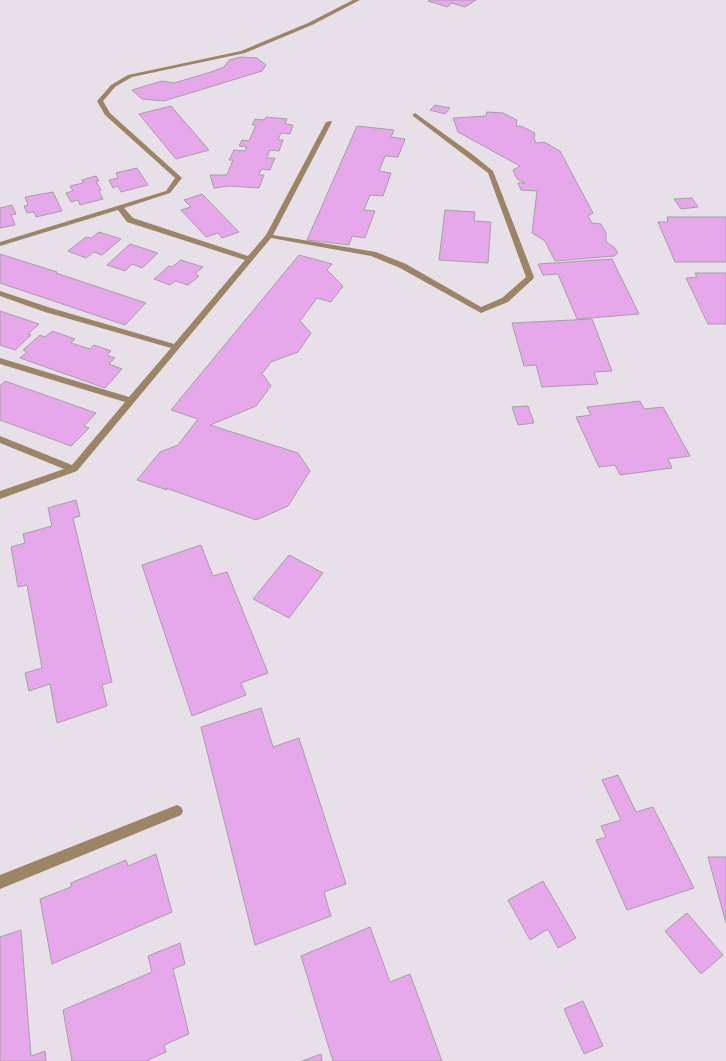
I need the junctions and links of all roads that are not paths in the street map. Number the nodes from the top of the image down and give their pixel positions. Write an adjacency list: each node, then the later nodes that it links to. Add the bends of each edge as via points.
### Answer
1 (356, 0): 4 (street, via 310,24 243,52 130,76 114,86 100,100 107,114 179,178 168,192)
2 (415, 115): 5 (street, via 491,172 530,277 505,300 481,310 403,266 372,254)
3 (329, 122): 5 (street)
4 (119, 207): 6 (street); 7 (street, via 130,220)
5 (270, 236): 7 (street)
6 (0, 244)
7 (250, 259): 9 (street)
8 (0, 293): 9 (street, via 48,310)
9 (177, 347): 11 (street)
10 (0, 361): 11 (street)
11 (132, 401): 13 (street)
12 (0, 439): 13 (street)
13 (74, 469): 14 (street)
14 (0, 495)
15 (177, 812): 16 (street)
16 (0, 882)

